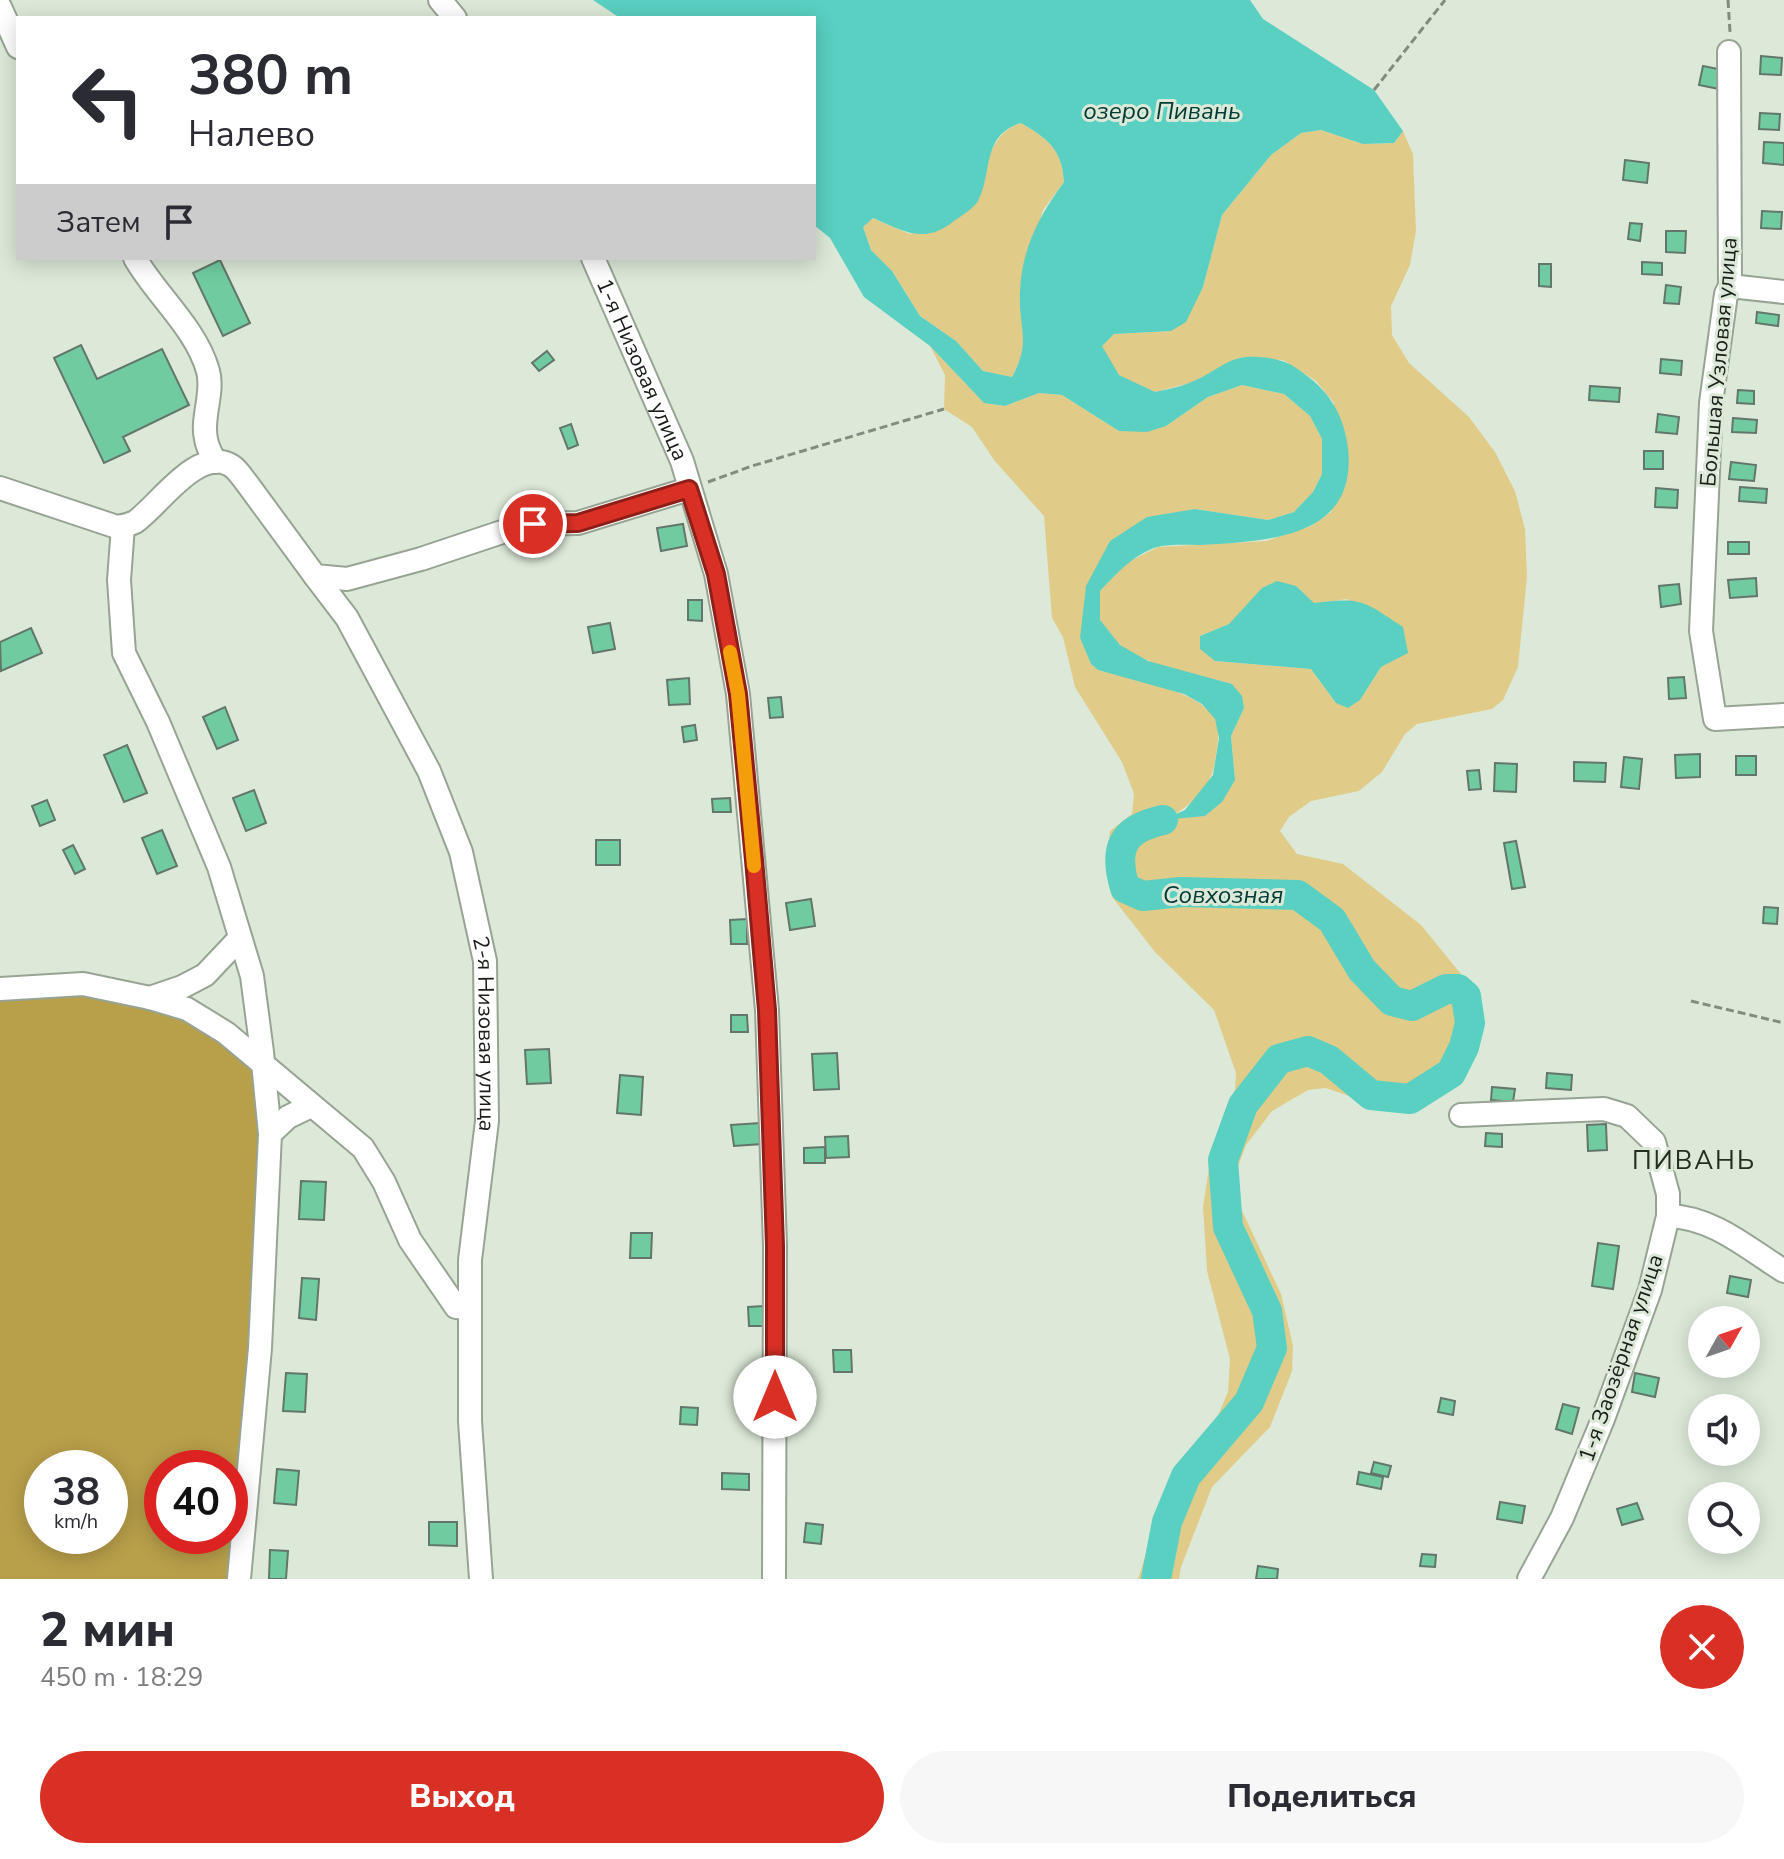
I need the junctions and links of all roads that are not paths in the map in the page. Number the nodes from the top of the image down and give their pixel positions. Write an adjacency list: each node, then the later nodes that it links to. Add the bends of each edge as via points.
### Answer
1 (440, 0): 3 (street)
2 (0, 7): 4 (street)
3 (453, 16)
4 (16, 43)
5 (1729, 52): 8 (street, Большая Узловая улица)
6 (136, 260): 10 (street, via 173,307 209,373 205,437)
7 (594, 260): 12 (street, 1-я Низовая улица, via 682,461)
8 (1730, 286): 9 (street); 15 (street, Большая Узловая улица, via 1711,403 1701,631 1715,719)
9 (1784, 292)
10 (215, 462): 13 (street, via 196,469 136,521); 14 (street, 2-я Низовая улица, via 229,464 240,475)
11 (0, 488): 13 (street, via 105,525)
12 (689, 489): 14 (street, via 578,523 533,524 502,532 347,579); 28 (street, 1-я Низовая улица, via 716,574 738,694 767,1010 775,1246)
13 (123, 526): 16 (street, via 119,580 124,653 219,867)
14 (315, 576): 25 (street, 2-я Низовая улица, via 347,618 429,771 461,852 485,961 487,1121 470,1260)
15 (1784, 715)
16 (240, 938): 18 (street, via 205,975); 19 (street, via 252,976)
17 (0, 989): 18 (street, via 83,984)
18 (150, 998): 19 (street, via 187,1009)
19 (263, 1065): 20 (street); 22 (street)
20 (311, 1106): 22 (street); 25 (street, via 363,1148 410,1240 456,1307)
21 (1461, 1115): 23 (street, 1-я Заозёрная улица, via 1604,1109 1627,1116 1654,1142 1668,1194)
22 (270, 1134): 26 (street, via 260,1348)
23 (1668, 1216): 24 (street, via 1689,1217 1723,1230); 29 (street, 1-я Заозёрная улица, via 1650,1290 1603,1419 1562,1518)
24 (1784, 1271)
25 (470, 1308): 27 (street, 2-я Низовая улица, via 470,1421)
26 (239, 1579)
27 (481, 1579)
28 (774, 1579)
29 (1529, 1579)

